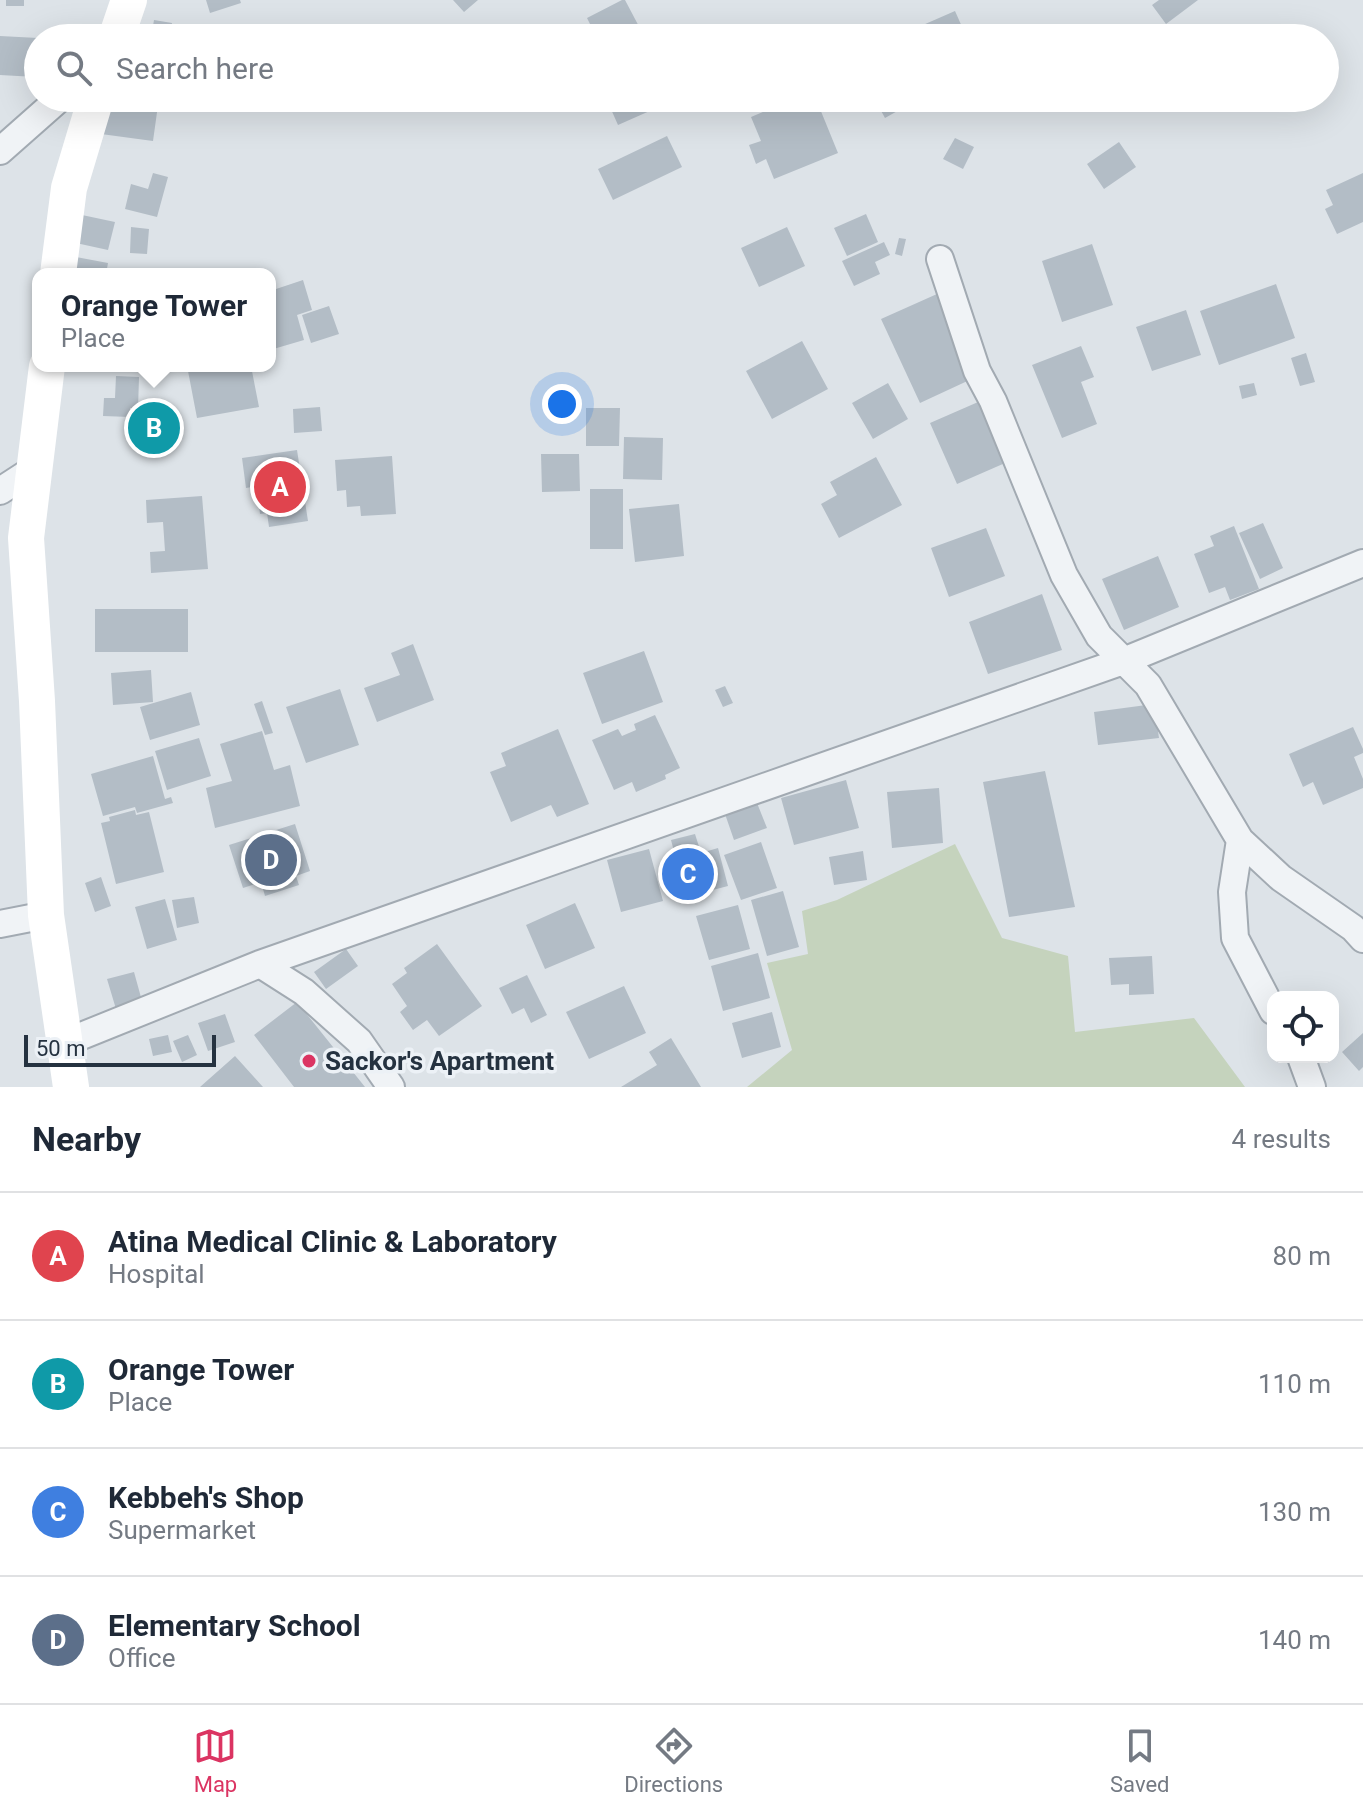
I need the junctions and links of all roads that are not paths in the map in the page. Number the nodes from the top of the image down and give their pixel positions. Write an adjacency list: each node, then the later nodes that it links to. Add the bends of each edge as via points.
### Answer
1 (129, 0): 2 (main road)
2 (121, 24)
3 (44, 112): 5 (street)
4 (92, 112): 7 (main road, via 69,188)
5 (0, 151)
6 (940, 259): 12 (street, via 977,371 1064,575 1099,636)
7 (59, 268)
8 (46, 372): 9 (main road)
9 (34, 469): 10 (street); 14 (main road, via 26,538)
10 (0, 491)
11 (1363, 563): 12 (street)
12 (1126, 660): 13 (street, via 1148,685); 17 (street)
13 (1240, 840): 16 (street); 18 (street, via 1232,892 1235,938)
14 (46, 915): 15 (street); 19 (main road)
15 (0, 924)
16 (1363, 939)
17 (260, 964): 19 (street); 22 (street, via 304,992 359,1041)
18 (1267, 999)
19 (64, 1043): 21 (main road)
20 (1303, 1063): 23 (street)
21 (71, 1087)
22 (391, 1087)
23 (1312, 1087)

